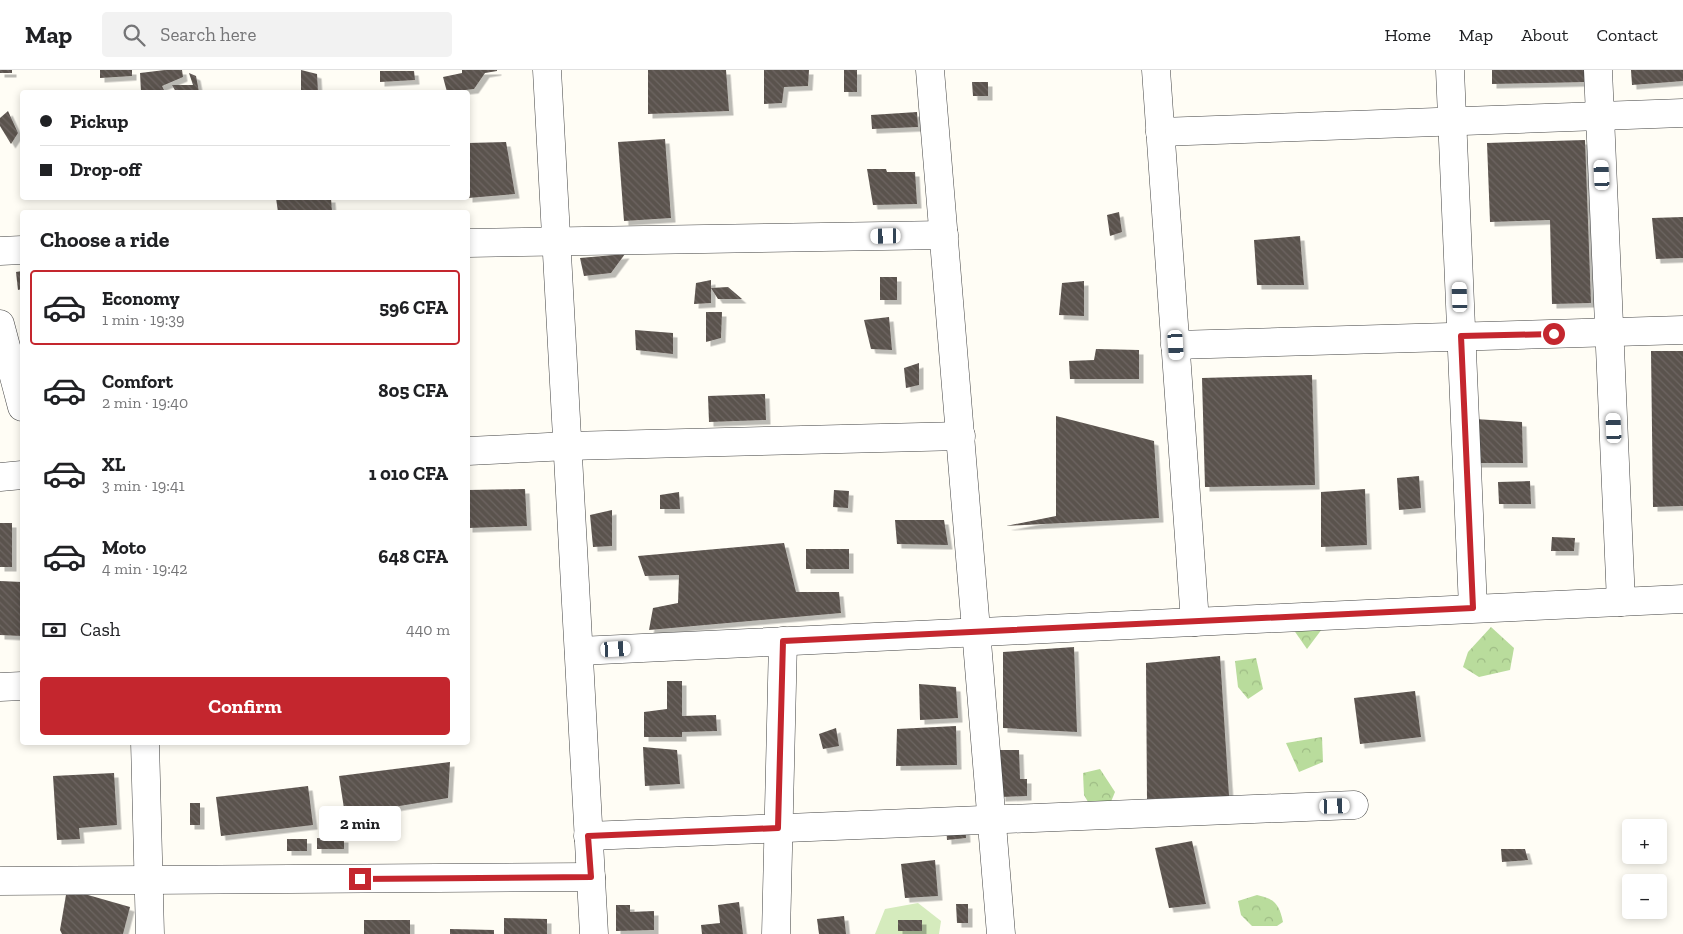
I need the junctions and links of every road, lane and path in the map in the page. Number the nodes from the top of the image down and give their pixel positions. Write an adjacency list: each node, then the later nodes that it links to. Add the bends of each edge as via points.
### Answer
1 (548, 70): 11 (street)
2 (930, 70): 10 (street)
3 (1156, 70): 9 (street)
4 (1450, 70): 8 (street)
5 (1598, 70): 7 (street)
6 (1683, 113): 7 (street)
7 (1600, 116): 8 (street); 17 (street)
8 (1452, 121): 9 (street); 18 (street)
9 (1160, 132): 19 (street)
10 (944, 235): 11 (street); 21 (street)
11 (556, 242): 12 (street); 22 (street)
12 (470, 243)
13 (20, 250): 14 (street)
14 (0, 251)
15 (0, 324): 20 (street)
16 (1683, 330): 17 (street)
17 (1609, 332): 18 (street); 27 (street)
18 (1461, 336): 19 (street); 28 (street)
19 (1176, 345): 29 (street)
20 (20, 399)
21 (960, 436): 22 (street); 30 (street)
22 (568, 446): 23 (street); 32 (street)
23 (470, 451)
24 (20, 475): 25 (street)
25 (0, 477)
26 (1683, 599): 27 (street)
27 (1622, 602): 28 (street)
28 (1473, 608): 29 (street)
29 (1195, 622): 30 (street)
30 (977, 632): 31 (street); 37 (street)
31 (783, 641): 32 (street); 38 (street)
32 (578, 651): 39 (street)
33 (20, 686): 34 (street)
34 (0, 687)
35 (145, 745): 42 (street)
36 (1354, 805): 37 (street)
37 (992, 819): 38 (street); 46 (street)
38 (778, 828): 39 (street); 45 (street)
39 (588, 836): 40 (street)
40 (591, 877): 42 (street); 44 (street)
41 (0, 881): 42 (street)
42 (149, 881): 43 (street)
43 (150, 934)
44 (594, 934)
45 (776, 934)
46 (1002, 934)

